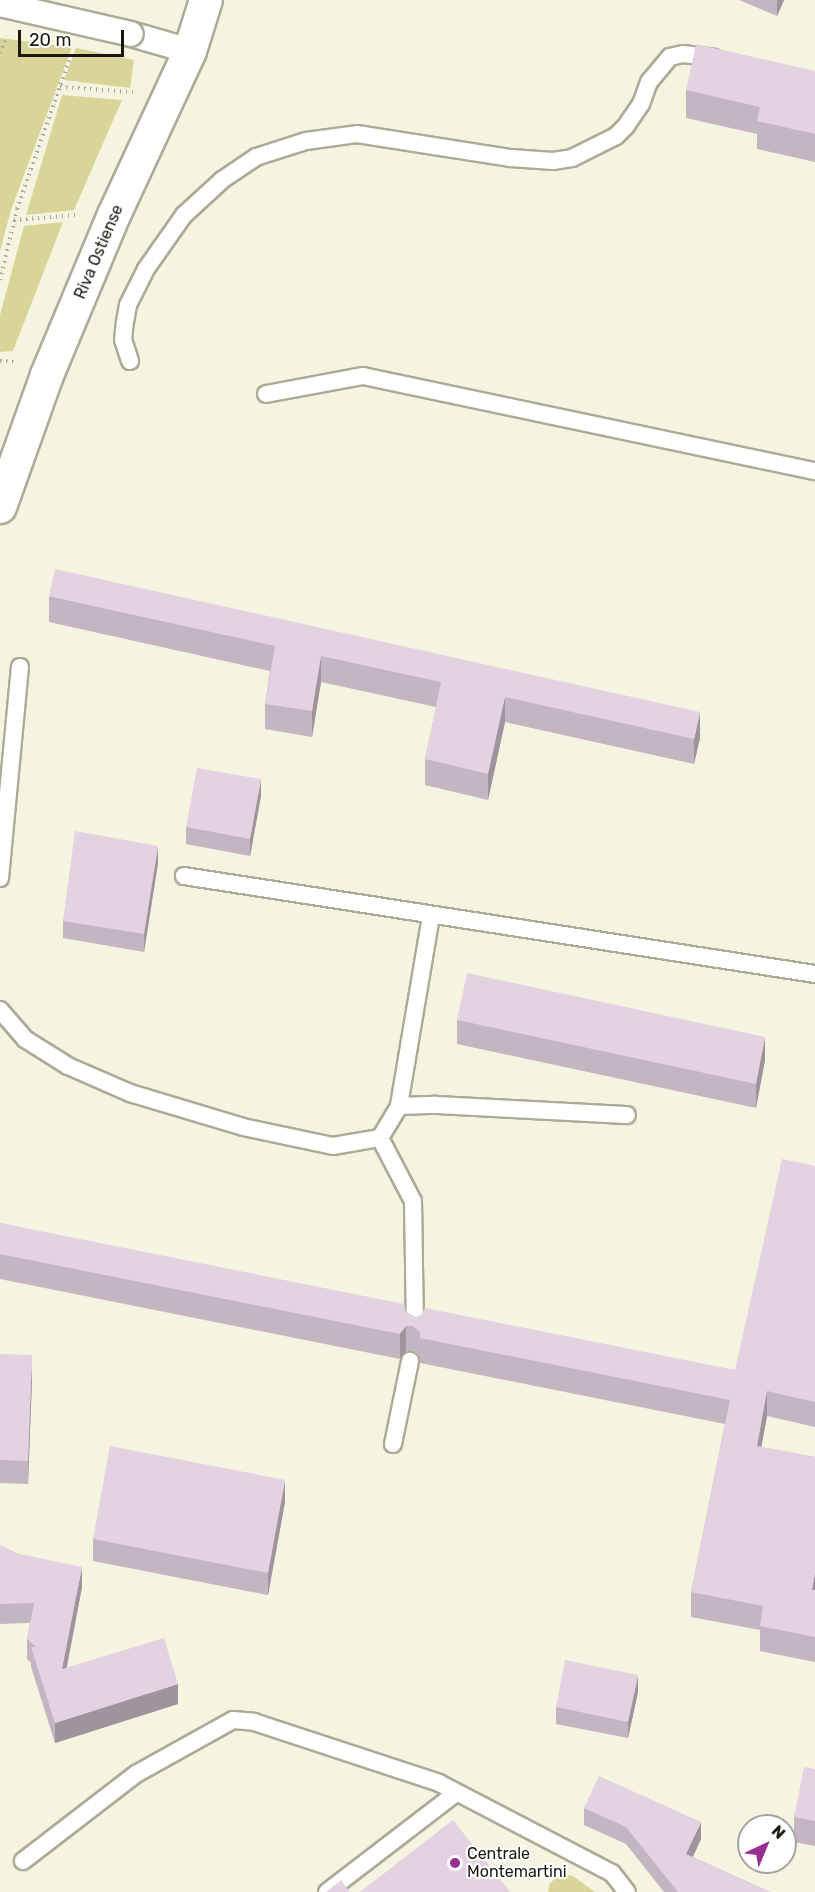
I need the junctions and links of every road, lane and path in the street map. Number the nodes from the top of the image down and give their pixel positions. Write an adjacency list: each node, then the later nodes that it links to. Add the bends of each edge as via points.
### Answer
1 (206, 0): 4 (street, Riva Ostiense)
2 (0, 4): 4 (street, bridge)
3 (75, 43): 6 (path)
4 (190, 51): 16 (street, Riva Ostiense, via 74,310)
5 (734, 62): 12 (lane, via 699,55 670,57 654,75 626,126 616,136 572,158 511,158 357,134 306,141 256,157 190,208 146,268 128,305 125,322 123,339)
6 (60, 87): 7 (path); 9 (path)
7 (133, 92)
8 (76, 215): 9 (path)
9 (14, 220): 10 (path)
10 (0, 280)
11 (0, 361): 13 (path)
12 (130, 361)
13 (16, 362)
14 (266, 394): 15 (lane, via 363,376)
15 (815, 471)
16 (0, 507)
17 (20, 667): 19 (lane)
18 (184, 876): 20 (lane)
19 (0, 878)
20 (431, 916): 21 (lane); 23 (lane)
21 (815, 974)
22 (0, 1010): 25 (lane, via 25,1039 68,1066 130,1093 243,1127 333,1146)
23 (399, 1106): 24 (lane); 25 (lane)
24 (627, 1115)
25 (380, 1138): 26 (lane, via 413,1201)
26 (415, 1331)
27 (410, 1361): 28 (lane)
28 (393, 1444)
29 (456, 1793): 30 (lane, via 440,1783 254,1722 233,1720 136,1774); 31 (lane); 32 (lane, via 612,1873)
30 (23, 1861)
31 (327, 1892)
32 (627, 1892)

